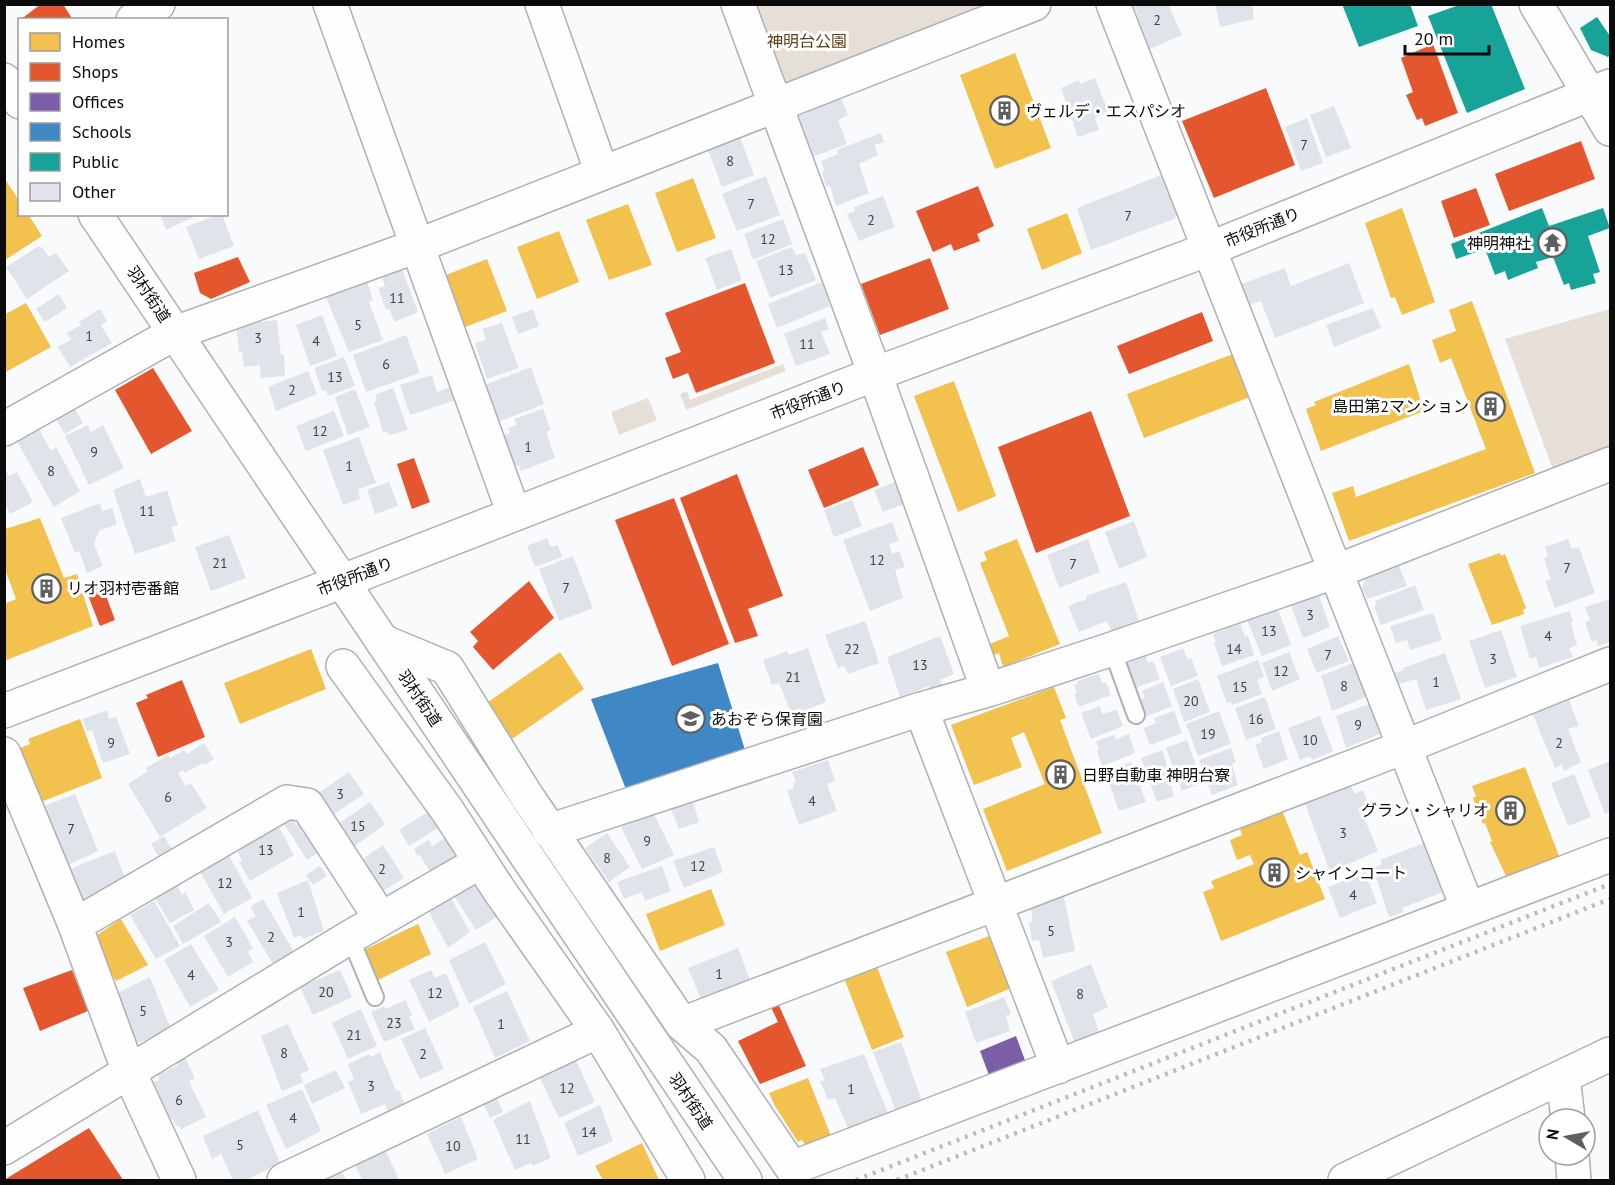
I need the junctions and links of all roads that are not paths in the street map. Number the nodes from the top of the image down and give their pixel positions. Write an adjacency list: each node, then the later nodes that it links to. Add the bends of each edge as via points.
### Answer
1 (158, 4): 9 (street)
2 (330, 4): 15 (street)
3 (542, 4): 13 (street)
4 (738, 4): 11 (street)
5 (1034, 4): 8 (street)
6 (1113, 4): 16 (street)
7 (1536, 4): 10 (street)
8 (991, 13): 11 (street)
9 (136, 18)
10 (1600, 90): 12 (street); 16 (street, 市役所通り)
11 (776, 106): 13 (street); 18 (street)
12 (1611, 129)
13 (602, 173): 15 (street)
14 (96, 216): 17 (street, 羽村街道)
15 (417, 246): 17 (street); 21 (street)
16 (1209, 249): 18 (street, 市役所通り); 22 (street)
17 (175, 333): 19 (street); 23 (street, 羽村街道)
18 (875, 374): 21 (street, 市役所通り); 28 (street)
19 (4, 429)
20 (1611, 465): 22 (street)
21 (514, 514): 23 (street, 市役所通り)
22 (1337, 571): 25 (street); 32 (street)
23 (344, 581): 24 (street, 羽村街道); 30 (street, 市役所通り)
24 (382, 640): 34 (street, via 447,668); 54 (street, 羽村街道)
25 (1112, 650): 28 (street); 31 (lane)
26 (1611, 664): 32 (street)
27 (343, 666): 36 (street)
28 (988, 690): 29 (street)
29 (921, 709): 34 (street); 37 (street)
30 (4, 711)
31 (1136, 715)
32 (1404, 747): 37 (street); 38 (street)
33 (4, 754): 40 (street)
34 (549, 831): 43 (street)
35 (1611, 855): 38 (street)
36 (480, 862): 39 (street); 44 (street)
37 (995, 904): 43 (street); 46 (street)
38 (1468, 909): 46 (street)
39 (381, 919): 40 (street, via 307,805 287,802); 41 (street)
40 (75, 925): 47 (street)
41 (350, 938): 42 (lane); 47 (street)
42 (375, 997)
43 (681, 1024): 46 (street, via 711,1049 792,1168)
44 (598, 1031): 52 (street); 53 (street)
45 (1611, 1054): 48 (street)
46 (1058, 1067)
47 (129, 1072): 50 (street); 51 (street)
48 (1563, 1077): 49 (street); 55 (street)
49 (1567, 1107)
50 (4, 1148)
51 (179, 1180)
52 (284, 1180)
53 (688, 1180)
54 (746, 1180)
55 (1345, 1180)

